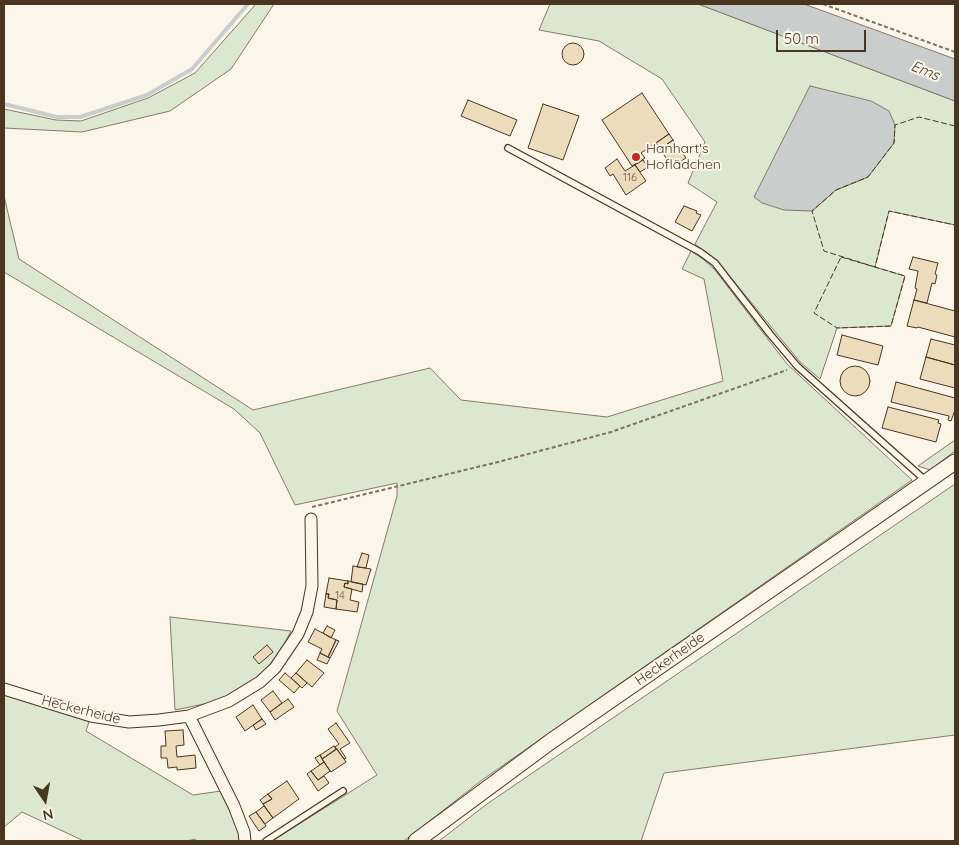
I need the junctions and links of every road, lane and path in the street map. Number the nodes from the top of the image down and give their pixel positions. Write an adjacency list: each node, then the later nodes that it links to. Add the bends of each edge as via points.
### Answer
1 (823, 4): 2 (path)
2 (955, 52)
3 (508, 148): 4 (lane, via 695,248 715,263)
4 (796, 366): 6 (lane); 7 (path, via 611,432 311,507)
5 (955, 462): 6 (main road, Heckerheide)
6 (926, 481): 13 (main road, Heckerheide, via 550,742)
7 (311, 519): 9 (street, Heckerheide, via 313,572 310,600 292,644 260,682 229,701)
8 (4, 689): 9 (street, Heckerheide, via 109,719 136,722)
9 (189, 716): 11 (street, via 234,806)
10 (343, 791): 12 (lane)
11 (245, 841)
12 (266, 841)
13 (416, 841)

